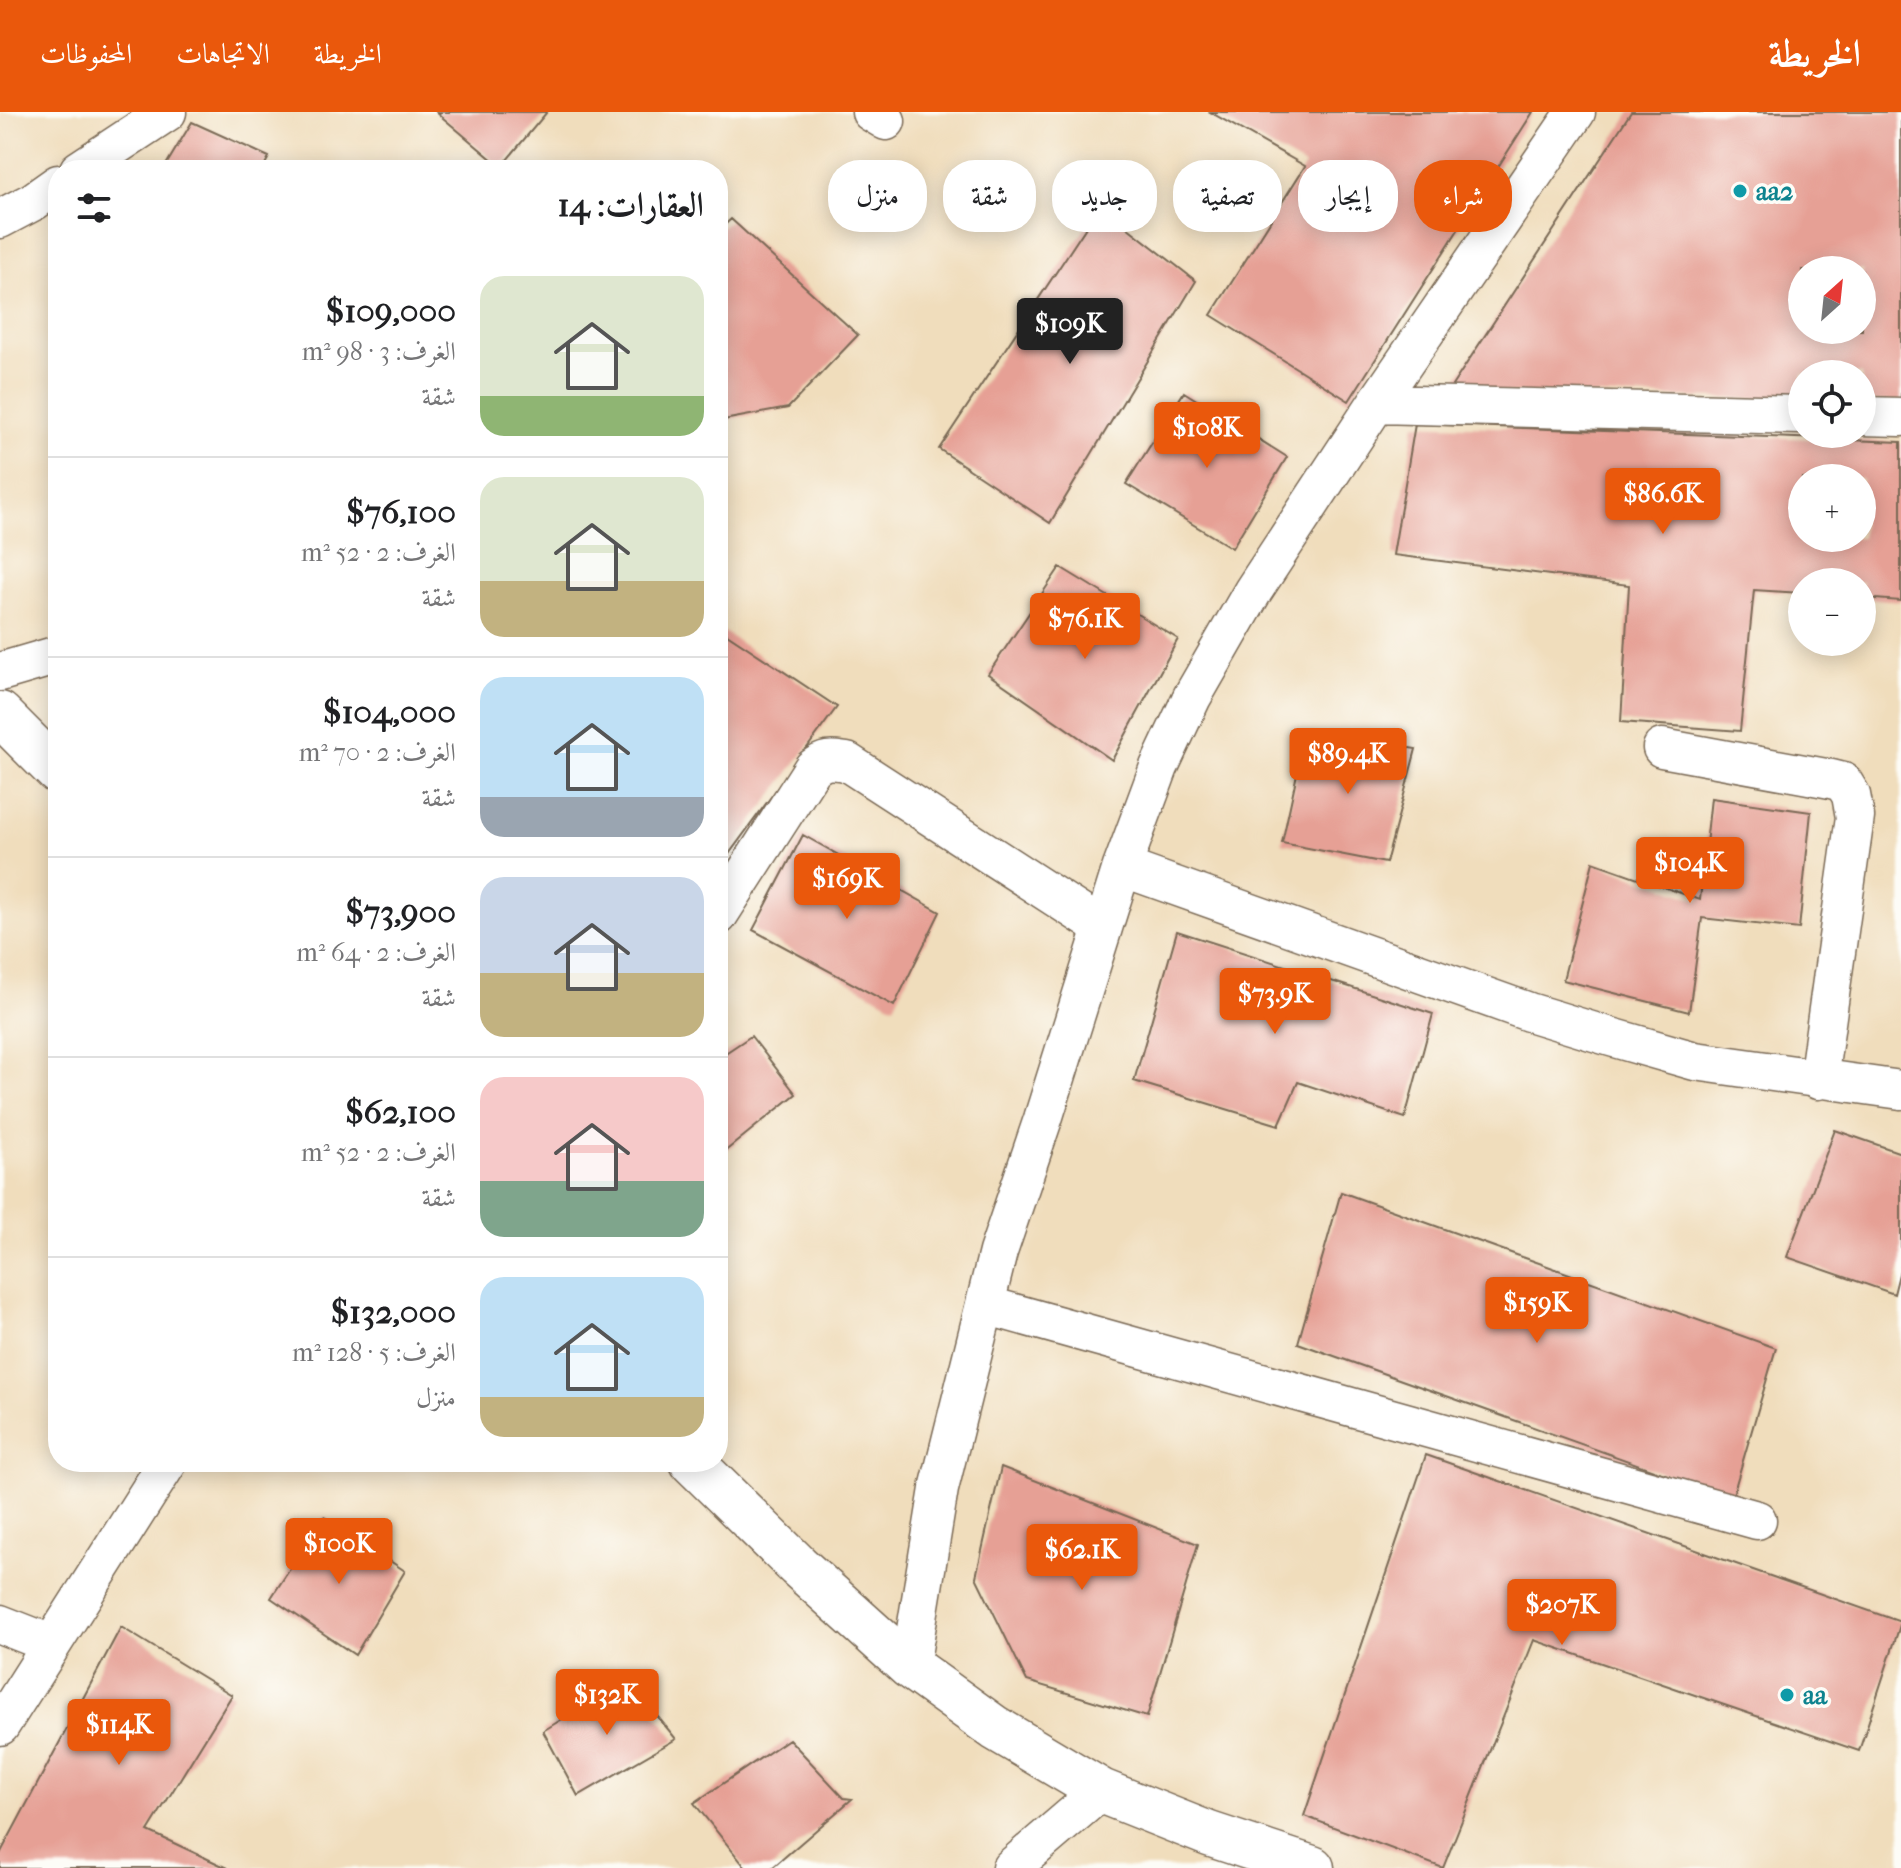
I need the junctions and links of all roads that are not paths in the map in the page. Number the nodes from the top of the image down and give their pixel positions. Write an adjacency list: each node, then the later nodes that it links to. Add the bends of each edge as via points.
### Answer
1 (167, 112): 3 (street)
2 (1576, 112): 6 (street)
3 (94, 160)
4 (48, 191): 5 (street)
5 (0, 219)
6 (1376, 404): 7 (street); 15 (street, via 1253,591 1192,697)
7 (1788, 415)
8 (1876, 416): 9 (street)
9 (1901, 417)
10 (48, 658): 11 (street)
11 (0, 672)
12 (0, 714): 14 (street)
13 (1662, 748): 18 (street, via 1831,779 1843,782 1851,795 1855,817)
14 (48, 762)
15 (1122, 867): 17 (street); 18 (street, via 1556,1020 1695,1061)
16 (728, 900): 17 (street, via 813,768 831,760 847,762)
17 (1103, 928): 20 (street)
18 (1818, 1080): 19 (street)
19 (1901, 1090)
20 (985, 1305): 23 (street); 26 (street, via 939,1489)
21 (162, 1472): 25 (street)
22 (702, 1472): 26 (street)
23 (1757, 1520)
24 (0, 1624): 25 (street)
25 (51, 1644): 27 (street)
26 (910, 1667): 28 (street, via 995,1728)
27 (0, 1726)
28 (1101, 1791): 29 (street); 30 (street)
29 (1011, 1868)
30 (1312, 1868)

